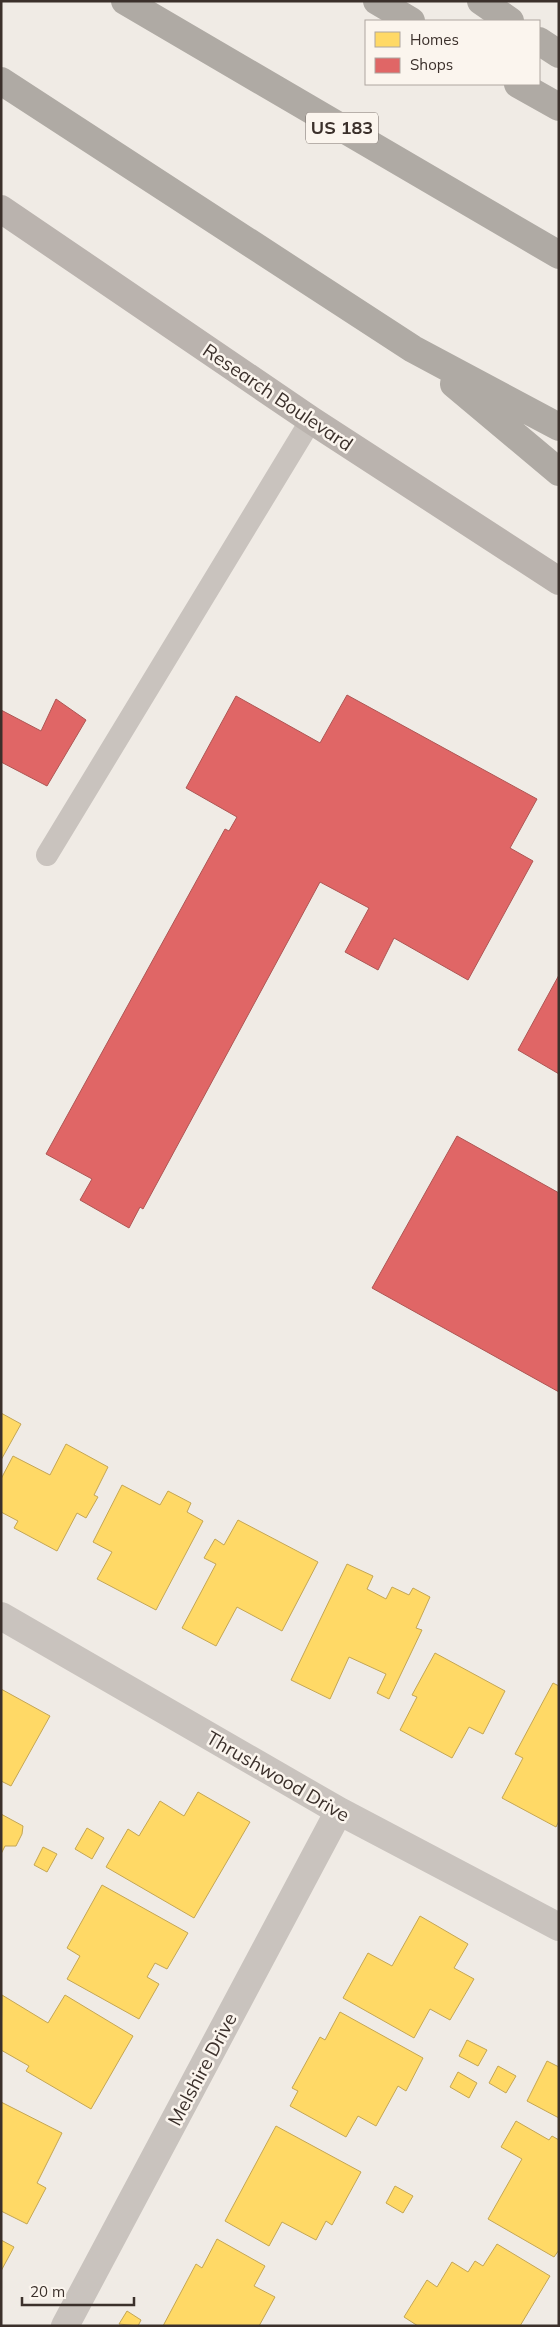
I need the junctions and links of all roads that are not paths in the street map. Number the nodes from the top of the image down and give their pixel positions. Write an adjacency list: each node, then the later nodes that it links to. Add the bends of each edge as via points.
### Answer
1 (125, 1): 12 (highway, US 183)
2 (377, 1): 4 (highway)
3 (481, 1): 5 (highway)
4 (409, 20)
5 (509, 20)
6 (540, 42): 7 (highway)
7 (559, 54)
8 (1, 81): 13 (highway)
9 (520, 85): 10 (highway)
10 (559, 107)
11 (1, 209): 14 (main road, Research Boulevard)
12 (559, 255)
13 (413, 349): 15 (highway); 16 (highway)
14 (311, 420): 17 (main road, Research Boulevard); 18 (lane)
15 (559, 427)
16 (559, 472)
17 (559, 581)
18 (47, 855)
19 (1, 1616): 20 (street, Thrushwood Drive)
20 (339, 1811): 21 (street, Thrushwood Drive); 22 (street, Melshire Drive)
21 (559, 1928)
22 (65, 2326)

